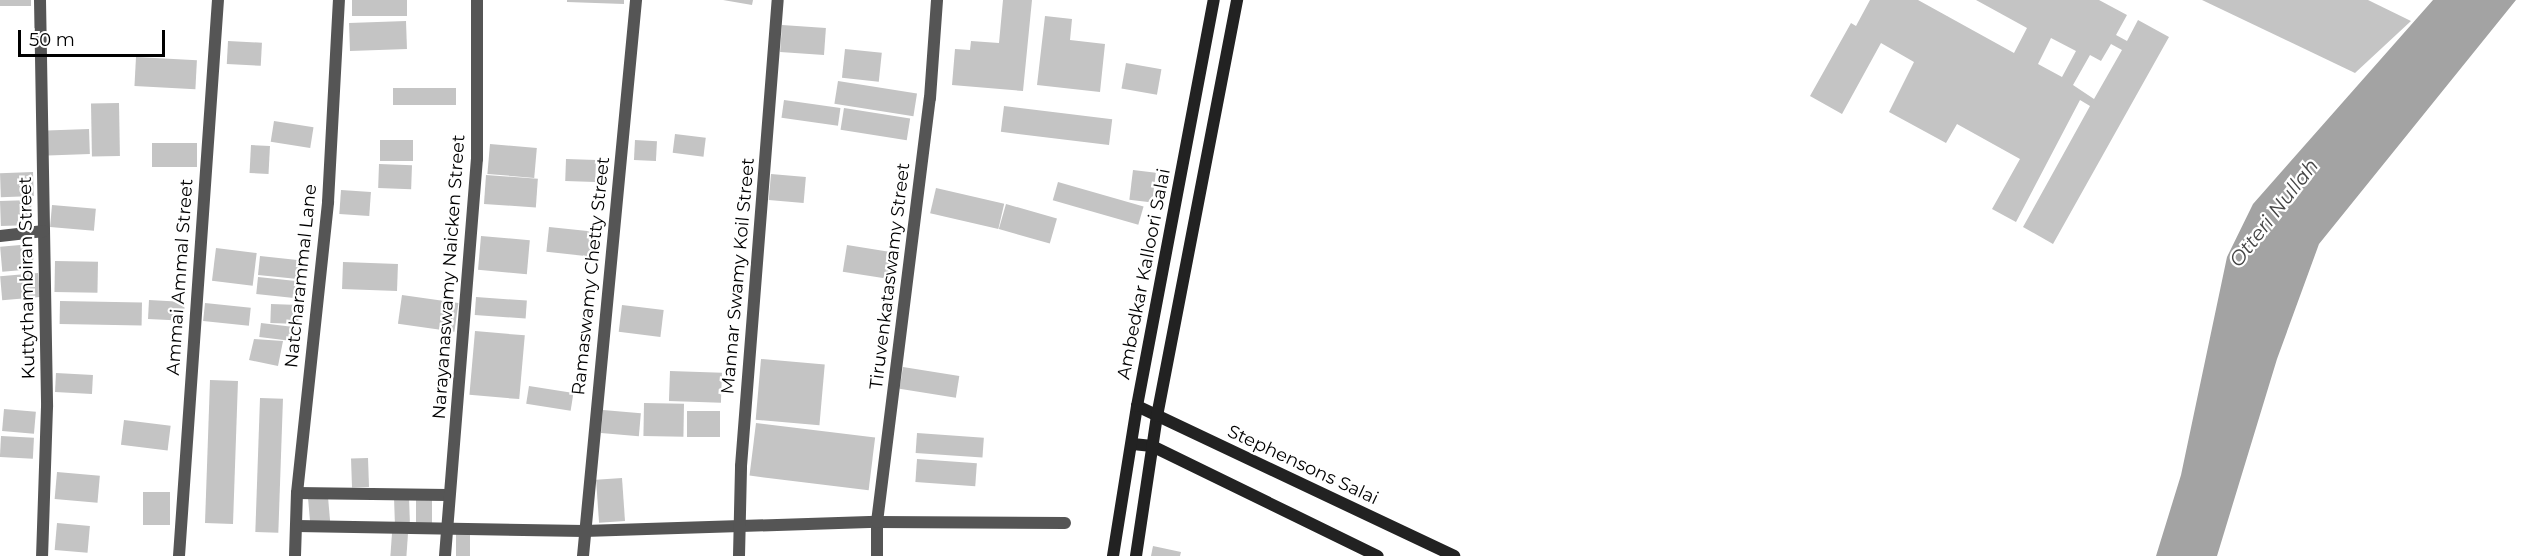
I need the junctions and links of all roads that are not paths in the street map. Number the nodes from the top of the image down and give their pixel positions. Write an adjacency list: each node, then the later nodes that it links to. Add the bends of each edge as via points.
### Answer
1 (40, 0): 10 (street, Kuttythambiran Street)
2 (218, 0): 25 (street, Ammai Ammal Street)
3 (339, 0): 16 (street, Natcharammal Lane, via 328,202)
4 (477, 0): 17 (street, Narayanaswamy Naicken Street, via 477,159 459,404)
5 (636, 0): 23 (street, Ramaswamy Chetty Street)
6 (778, 0): 20 (street, Mannar Swamy Koil Street)
7 (937, 0): 18 (street, Tiruvenkataswamy Street, via 930,98)
8 (1215, 0): 12 (main road, Ambedkar Kalloori Salai)
9 (1237, 0): 13 (main road)
10 (44, 231): 11 (street); 24 (street, Kuttythambiran Street, via 47,407)
11 (0, 236)
12 (1137, 406): 13 (main road, Stephensons Salai); 14 (main road, Ambedkar Kalloori Salai)
13 (1157, 416): 15 (main road); 34 (main road, Stephensons Salai)
14 (1133, 444): 15 (main road); 31 (main road, Ambedkar Kalloori Salai)
15 (1152, 446): 32 (main road); 33 (main road)
16 (297, 493): 17 (street); 21 (street, Natcharammal Lane)
17 (447, 495): 22 (street, Narayanaswamy Naicken Street)
18 (877, 522): 19 (street); 20 (street); 30 (street, Tiruvenkataswamy Street)
19 (1065, 523)
20 (737, 525): 23 (street); 29 (street, Mannar Swamy Koil Street)
21 (297, 526): 22 (street); 26 (street, Natcharammal Lane)
22 (445, 528): 23 (street); 27 (street, Narayanaswamy Naicken Street)
23 (584, 531): 28 (street, Ramaswamy Chetty Street)
24 (42, 556)
25 (179, 556)
26 (295, 556)
27 (445, 556)
28 (583, 556)
29 (739, 556)
30 (877, 556)
31 (1113, 556)
32 (1136, 556)
33 (1378, 556)
34 (1454, 556)

